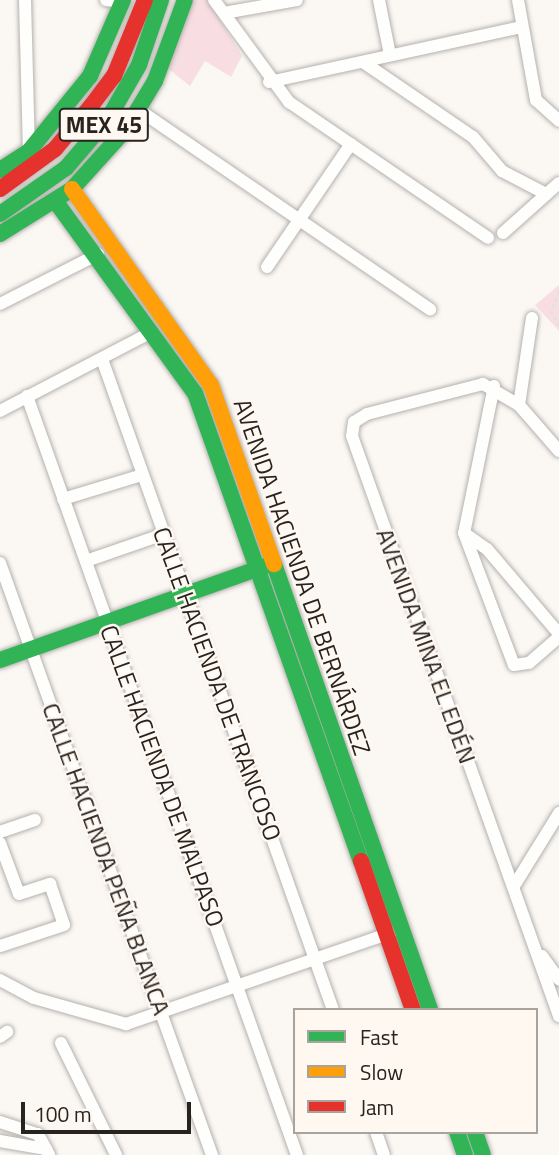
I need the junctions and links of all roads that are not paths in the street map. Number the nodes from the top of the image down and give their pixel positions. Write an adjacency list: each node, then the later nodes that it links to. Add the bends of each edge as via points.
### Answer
1 (19, 0): 2 (street)
2 (25, 0): 20 (street)
3 (106, 0): 11 (street)
4 (145, 0): 23 (street, MEX 45, via 114,76 91,106 55,149)
5 (161, 0): 27 (street, MEX 45, via 139,65 108,119 66,168)
6 (185, 0): 17 (street)
7 (214, 0): 12 (street)
8 (296, 0): 12 (street)
9 (379, 0): 14 (street)
10 (518, 0): 13 (street)
11 (123, 1): 20 (street, via 90,76)
12 (224, 13): 16 (street)
13 (522, 27): 14 (street); 18 (street, via 536,100)
14 (390, 55): 15 (street)
15 (363, 62): 16 (street); 25 (street, via 473,137 502,171)
16 (269, 82): 19 (street)
17 (139, 110): 24 (street); 28 (street)
18 (559, 121)
19 (351, 144): 28 (street); 31 (street)
20 (29, 151): 21 (street)
21 (0, 170)
22 (559, 183): 25 (street)
23 (0, 189)
24 (72, 189): 26 (street); 50 (street, AVENIDA HACIENDA DE BERNÁRDEZ, via 211,386)
25 (546, 194): 29 (street)
26 (55, 202): 30 (street); 32 (street, AVENIDA HACIENDA DE BERNÁRDEZ)
27 (3, 213)
28 (300, 218): 33 (street); 35 (street)
29 (503, 233)
30 (0, 234)
31 (488, 238)
32 (98, 254): 34 (street); 37 (street, AVENIDA HACIENDA DE BERNÁRDEZ)
33 (267, 267)
34 (0, 304)
35 (430, 309)
36 (532, 318): 41 (street)
37 (152, 332): 38 (street); 50 (street, AVENIDA HACIENDA DE BERNÁRDEZ, via 195,393)
38 (102, 359): 40 (street); 44 (street, CALLE HACIENDA DE TRANCOSO)
39 (498, 388): 41 (street); 46 (street); 60 (street, AVENIDA MINA EL EDÉN, via 472,384 367,414 354,422 352,436)
40 (27, 396): 42 (street); 45 (street, CALLE HACIENDA DE MALPASO)
41 (519, 405): 43 (street)
42 (0, 411)
43 (559, 452)
44 (142, 475): 45 (street); 47 (street, CALLE HACIENDA DE TRANCOSO)
45 (63, 499): 48 (street, CALLE HACIENDA DE MALPASO)
46 (464, 533): 53 (street, via 487,550); 53 (street, via 514,665 529,663)
47 (164, 534): 48 (street); 51 (street, CALLE HACIENDA DE TRANCOSO)
48 (86, 561): 52 (street, CALLE HACIENDA DE MALPASO)
49 (0, 564): 54 (street, CALLE HACIENDA PEÑA BLANCA)
50 (267, 566): 51 (street); 61 (street, AVENIDA HACIENDA DE BERNÁRDEZ)
51 (185, 596): 52 (street); 64 (street, CALLE HACIENDA DE TRANCOSO)
52 (108, 623): 54 (street); 68 (street, CALLE HACIENDA DE MALPASO)
53 (559, 636)
54 (30, 649): 55 (street); 72 (street, CALLE HACIENDA PEÑA BLANCA)
55 (0, 660)
56 (559, 813): 60 (street)
57 (34, 820): 58 (street)
58 (0, 832)
59 (0, 843): 62 (street, via 19,894 50,884 64,925)
60 (514, 886): 63 (street, AVENIDA MINA EL EDÉN)
61 (394, 932): 64 (street); 70 (street, AVENIDA HACIENDA DE BERNÁRDEZ); 71 (street, AVENIDA HACIENDA DE BERNÁRDEZ)
62 (0, 946)
63 (535, 948): 66 (street); 73 (street, AVENIDA MINA EL EDÉN)
64 (314, 958): 68 (street); 69 (street, CALLE HACIENDA DE TRANCOSO)
65 (0, 968): 67 (street)
66 (559, 979)
67 (2, 982): 72 (street, via 125,1024)
68 (236, 985): 72 (street); 83 (street, CALLE HACIENDA DE MALPASO)
69 (332, 1008)
70 (413, 1008)
71 (429, 1008)
72 (160, 1012): 82 (street, CALLE HACIENDA PEÑA BLANCA)
73 (559, 1016)
74 (61, 1043): 81 (street)
75 (0, 1122): 80 (street, via 38,1133)
76 (377, 1134): 84 (street)
77 (458, 1134): 85 (street)
78 (476, 1134): 86 (street)
79 (0, 1140): 80 (street)
80 (48, 1152)
81 (117, 1155)
82 (212, 1155)
83 (297, 1155)
84 (384, 1155)
85 (465, 1155)
86 (483, 1155)

